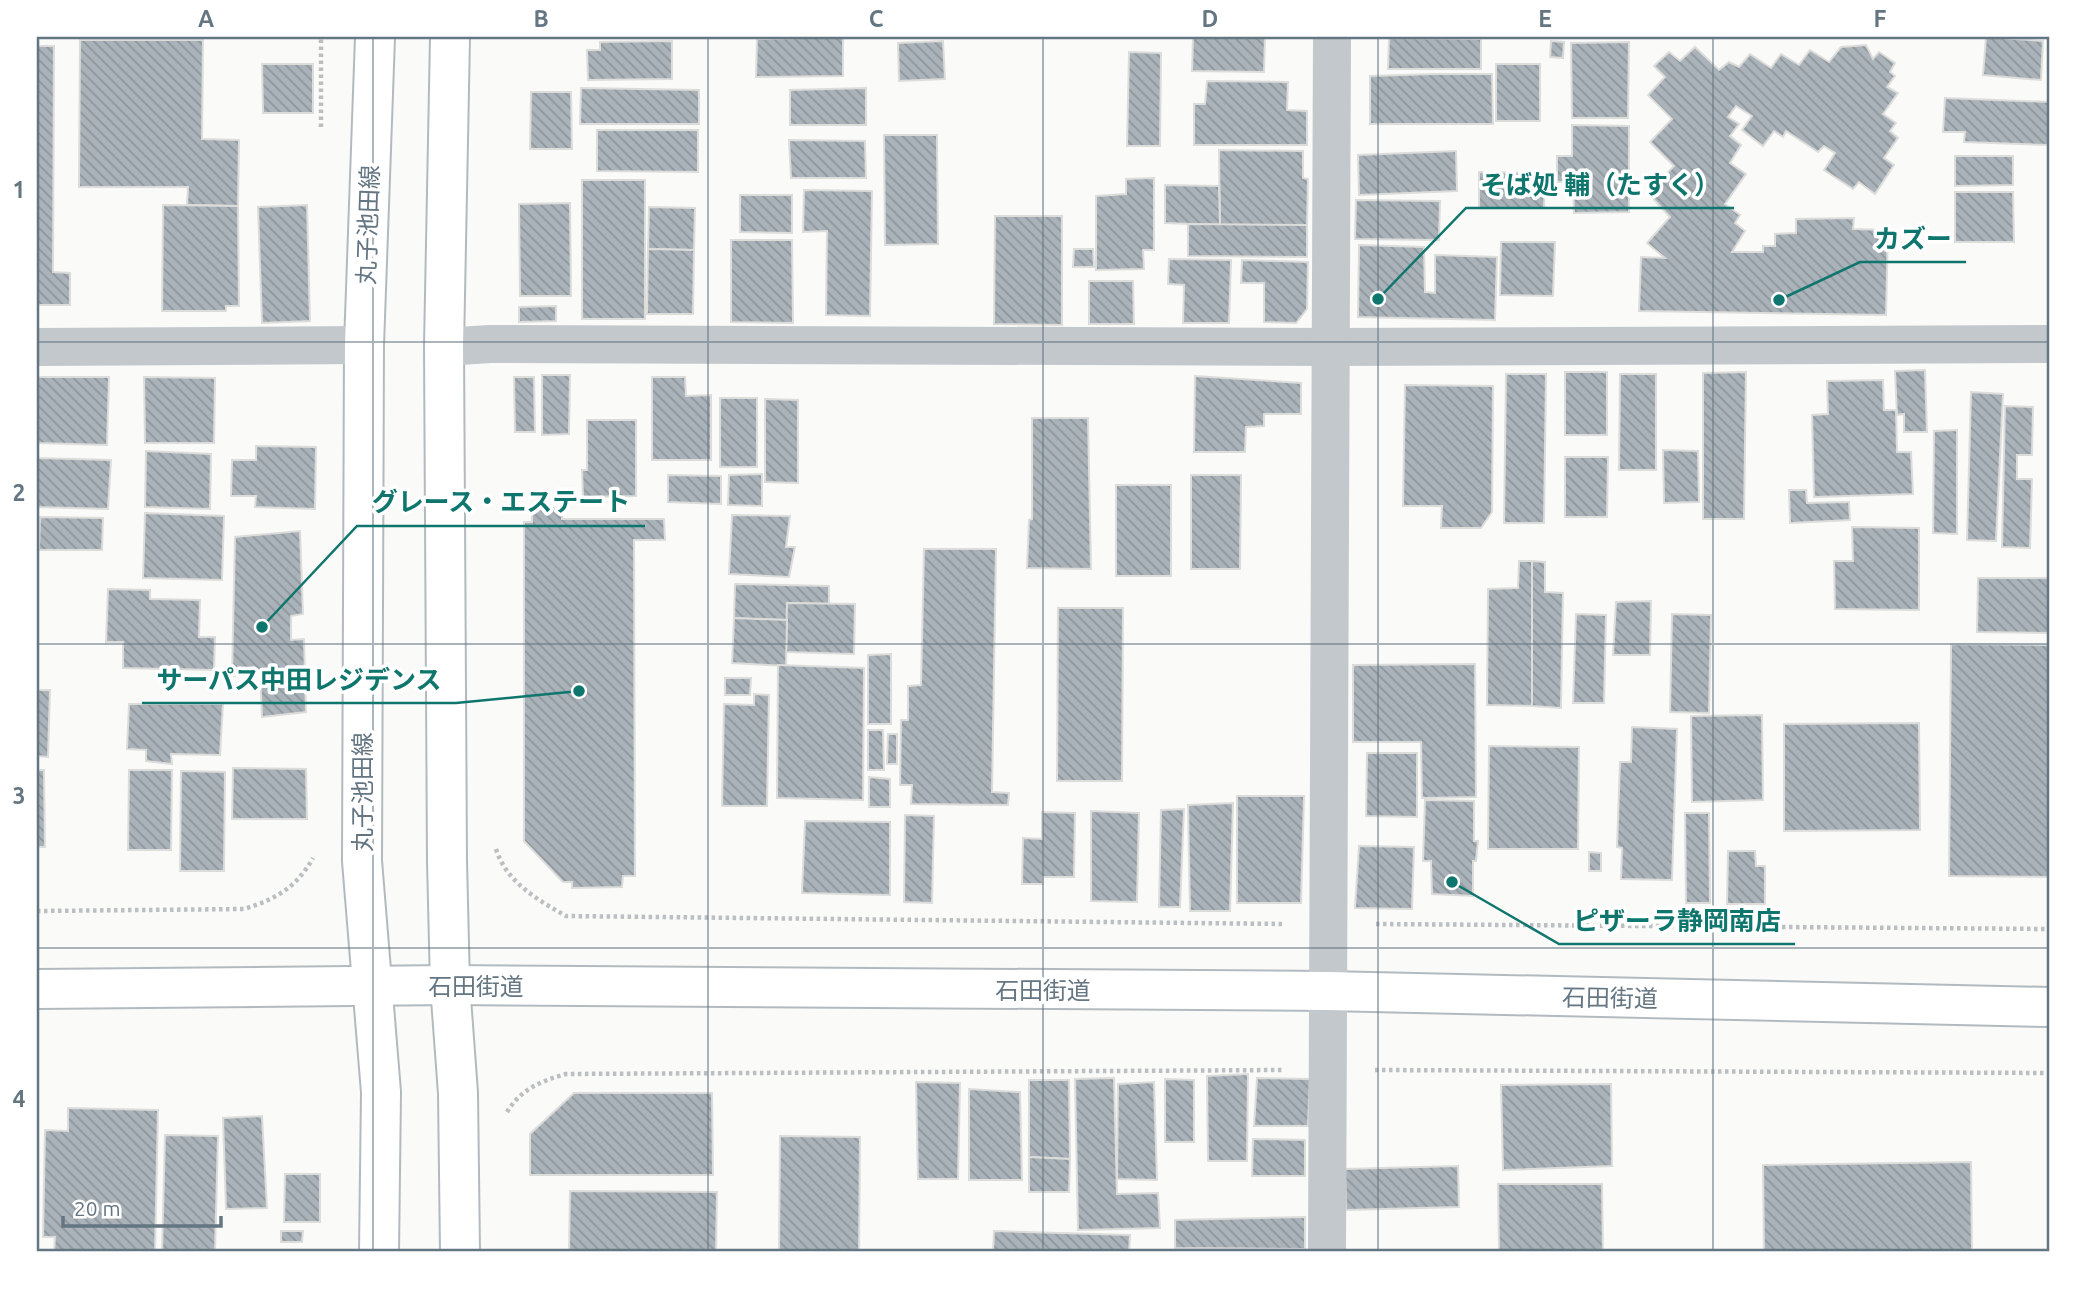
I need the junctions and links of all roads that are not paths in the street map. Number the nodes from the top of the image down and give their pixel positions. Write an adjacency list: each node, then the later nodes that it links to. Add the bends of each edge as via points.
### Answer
1 (375, 37): 5 (street, 丸子池田線)
2 (450, 37): 7 (street)
3 (1332, 37): 8 (street)
4 (2049, 344): 8 (street)
5 (364, 345): 6 (street); 10 (street, 丸子池田線, via 362,861)
6 (37, 347)
7 (444, 347): 8 (street); 9 (street)
8 (1333, 347): 12 (street)
9 (450, 985): 10 (street, 石田街道); 12 (street, 石田街道); 15 (street, via 458,1093)
10 (370, 986): 11 (street, 石田街道); 14 (street, 丸子池田線, via 381,1092)
11 (37, 989)
12 (1327, 991): 13 (street, 石田街道); 16 (street)
13 (2049, 1007)
14 (379, 1252)
15 (460, 1252)
16 (1327, 1252)

